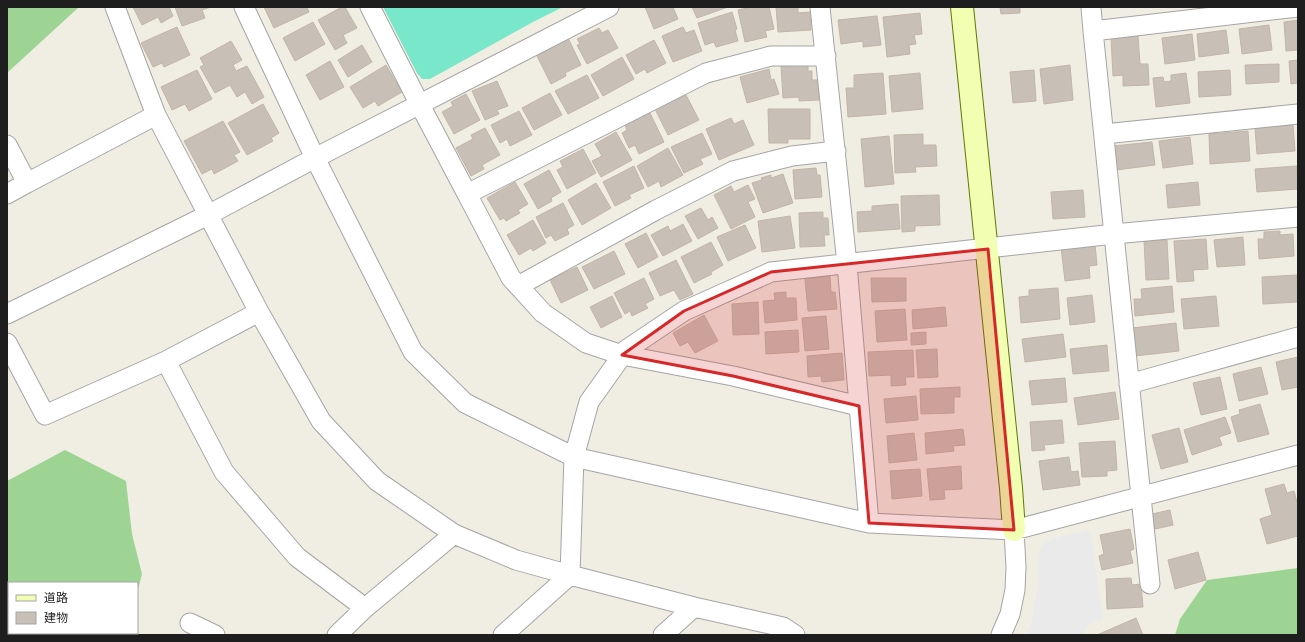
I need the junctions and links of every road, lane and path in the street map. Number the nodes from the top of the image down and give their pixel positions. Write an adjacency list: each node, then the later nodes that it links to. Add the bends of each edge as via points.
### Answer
1 (115, 7): 13 (street)
2 (244, 7): 17 (street)
3 (370, 7): 11 (street)
4 (610, 7): 11 (street)
5 (820, 7): 10 (street)
6 (962, 7): 24 (street)
7 (1090, 7): 9 (street)
8 (1298, 7): 9 (street)
9 (1093, 31): 14 (street)
10 (826, 56): 16 (street); 20 (street, via 771,56 706,72)
11 (420, 105): 17 (street); 20 (street)
12 (1298, 114): 14 (street)
13 (156, 115): 18 (street); 21 (street)
14 (1104, 134): 23 (street)
15 (7, 145): 18 (street)
16 (836, 151): 25 (street); 26 (street, via 792,156 733,171)
17 (316, 158): 21 (street); 36 (street, via 413,352 465,403)
18 (27, 183): 19 (street)
19 (7, 194)
20 (467, 194): 26 (street, via 511,278)
21 (208, 215): 27 (street); 28 (street)
22 (1298, 217): 23 (street)
23 (1114, 234): 24 (street); 33 (street)
24 (988, 249): 25 (street); 39 (street)
25 (847, 264): 31 (street, via 771,272 684,311); 34 (street)
26 (518, 286): 31 (street, via 543,313 586,343)
27 (259, 312): 32 (street); 40 (street, via 321,421 377,481)
28 (7, 314)
29 (1298, 337): 33 (street)
30 (7, 343): 32 (street, via 45,415)
31 (622, 355): 34 (street, via 733,376); 36 (street, via 589,402)
32 (166, 361): 44 (street, via 224,472 296,557)
33 (1129, 384): 37 (street)
34 (859, 406): 38 (street)
35 (1298, 455): 37 (street)
36 (574, 456): 38 (street); 41 (street)
37 (1140, 496): 39 (street); 42 (street)
38 (869, 523): 39 (street)
39 (1014, 530): 51 (street, via 1015,590 1010,614)
40 (454, 534): 41 (street, via 516,560); 44 (street)
41 (570, 575): 43 (street); 48 (street)
42 (1150, 584)
43 (694, 607): 49 (street); 50 (street, via 783,627)
44 (365, 608): 47 (street)
45 (190, 623): 46 (street)
46 (215, 635)
47 (337, 635)
48 (504, 635)
49 (663, 635)
50 (795, 635)
51 (1000, 635)

